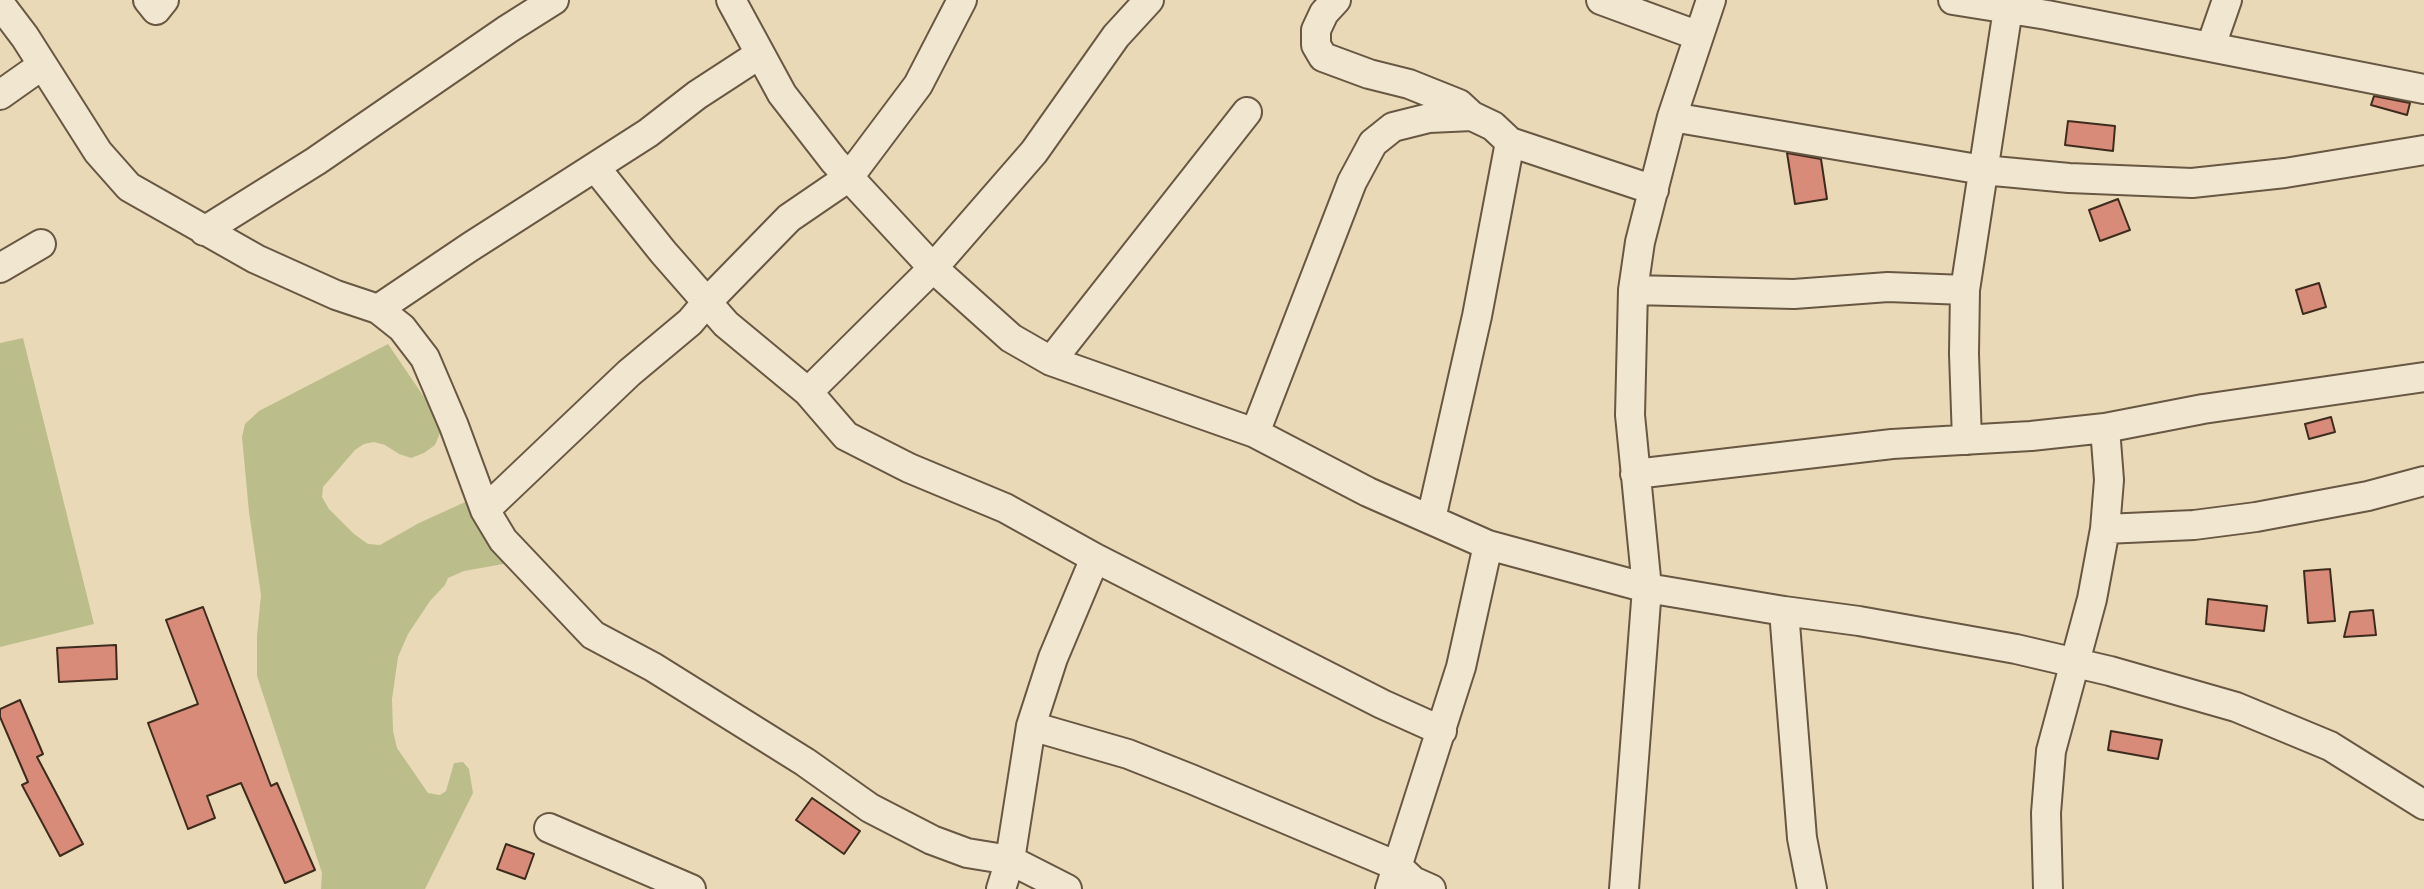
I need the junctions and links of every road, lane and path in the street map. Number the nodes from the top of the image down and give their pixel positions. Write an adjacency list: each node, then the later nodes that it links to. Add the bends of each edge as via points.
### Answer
1 (148, 0): 2 (street, via 156,10)
2 (164, 0)
3 (731, 0): 16 (street)
4 (962, 0): 29 (street, via 918,85)
5 (1149, 0): 34 (street, via 1116,36 1034,152)
6 (1336, 0): 18 (street, via 1316,30 1316,45 1323,57)
7 (1601, 0): 14 (street)
8 (1711, 0): 14 (street)
9 (1953, 0): 13 (street)
10 (2227, 0): 15 (street)
11 (543, 3): 31 (street, via 316,161)
12 (0, 4): 17 (street)
13 (2008, 9): 15 (street); 28 (street)
14 (1699, 36): 23 (street)
15 (2211, 46): 19 (street)
16 (760, 54): 27 (street); 29 (street, via 782,94)
17 (41, 66): 20 (street); 31 (street, via 98,152 129,187)
18 (1369, 74): 22 (street, via 1459,104); 24 (street, via 1391,100)
19 (2424, 89)
20 (0, 95)
21 (1247, 112): 39 (street)
22 (1472, 116): 24 (street, via 1429,118); 25 (street, via 1493,126)
23 (1672, 117): 28 (street); 30 (street)
24 (1393, 127): 43 (street, via 1373,143 1352,182)
25 (1510, 142): 30 (street); 48 (street)
26 (2424, 150): 28 (street, via 2192,183)
27 (595, 167): 37 (street); 38 (street)
28 (1983, 170): 36 (street)
29 (849, 177): 34 (street); 37 (street, via 789,218)
30 (1654, 190): 35 (street)
31 (204, 231): 38 (street, via 324,290)
32 (41, 244): 33 (street)
33 (0, 268)
34 (933, 268): 39 (street, via 1011,338); 41 (street)
35 (1633, 290): 36 (street, via 1794,294 1888,287); 45 (street, via 1630,415)
36 (1965, 290): 44 (street)
37 (707, 302): 41 (street, via 726,324); 47 (street, via 690,323 629,373)
38 (378, 309): 47 (street, via 402,328 425,358)
39 (1051, 361): 43 (street)
40 (2424, 377): 42 (street)
41 (808, 393): 51 (street, via 846,436 1005,508)
42 (2105, 428): 44 (street); 49 (street, via 2109,480)
43 (1255, 433): 48 (street)
44 (1967, 440): 45 (street)
45 (1636, 474): 52 (street)
46 (2424, 481): 49 (street, via 2256,517)
47 (485, 510): 59 (street, via 503,540 593,635 653,667 870,808 932,840 967,853)
48 (1431, 519): 50 (street)
49 (2105, 529): 54 (street)
50 (1488, 545): 52 (street); 56 (street)
51 (1096, 558): 55 (street, via 1053,658); 56 (street)
52 (1647, 588): 53 (street); 65 (street)
53 (1784, 611): 54 (street, via 1872,623); 66 (street, via 1802,838)
54 (2076, 663): 57 (street, via 2259,717 2330,746); 67 (street, via 2051,751 2046,813)
55 (1031, 726): 59 (street); 60 (street, via 1128,754)
56 (1442, 731): 60 (street)
57 (2424, 805)
58 (550, 828): 61 (street)
59 (1010, 860): 62 (street); 63 (street)
60 (1393, 878): 64 (street)
61 (691, 889)
62 (1001, 889)
63 (1067, 889)
64 (1431, 889)
65 (1624, 889)
66 (1812, 889)
67 (2048, 889)

